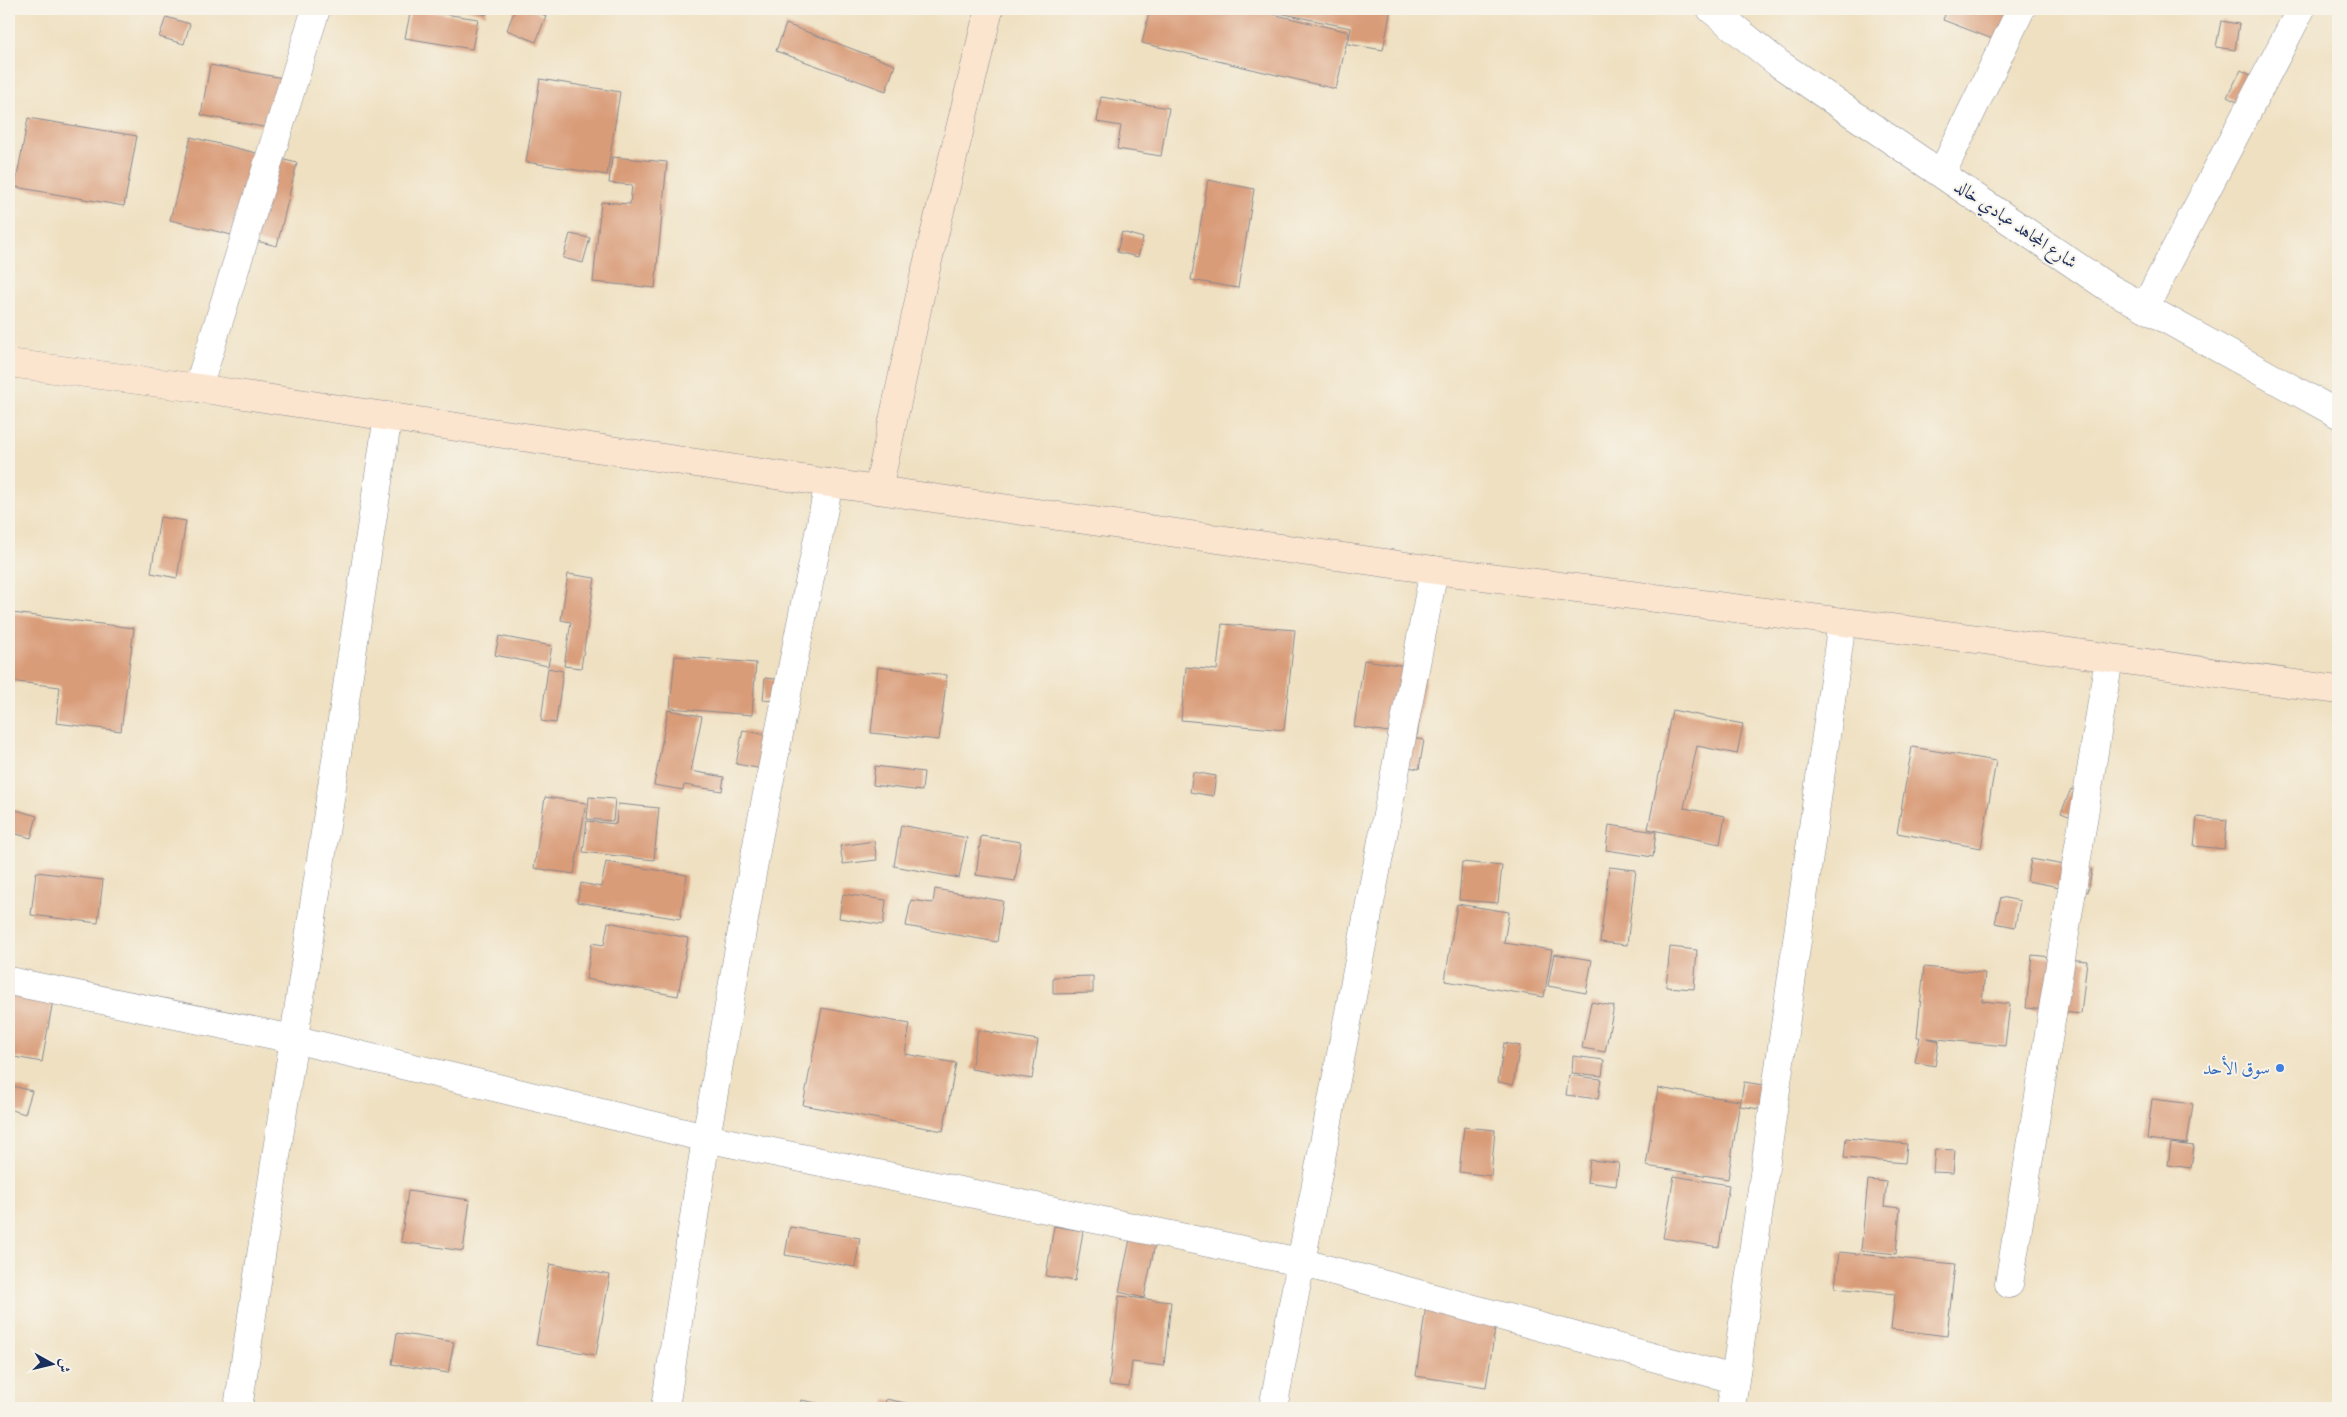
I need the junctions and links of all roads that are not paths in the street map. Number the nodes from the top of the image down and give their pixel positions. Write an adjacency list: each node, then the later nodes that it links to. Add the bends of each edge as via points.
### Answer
1 (316, 9): 9 (street)
2 (989, 9): 13 (main road, via 924,277)
3 (1711, 9): 6 (street, شارع المجاهد عبادي خالد, via 1778,63)
4 (2021, 9): 6 (street)
5 (2300, 9): 7 (street)
6 (1942, 173): 7 (street, شارع المجاهد عبادي خالد, via 2106,286)
7 (2144, 307): 10 (street, شارع المجاهد عبادي خالد)
8 (9, 363): 9 (main road)
9 (198, 388): 11 (main road)
10 (2338, 414)
11 (388, 416): 12 (main road); 19 (street)
12 (828, 483): 13 (main road); 20 (street, via 758,839)
13 (878, 490): 14 (main road)
14 (1434, 570): 15 (main road); 21 (street)
15 (1842, 622): 16 (main road); 23 (street)
16 (2109, 658): 17 (main road); 22 (street)
17 (2338, 690)
18 (9, 981): 19 (street)
19 (292, 1039): 20 (street); 24 (street)
20 (706, 1138): 21 (street); 25 (street)
21 (1300, 1262): 23 (street); 26 (street)
22 (2009, 1284)
23 (1734, 1379): 27 (street)
24 (238, 1408)
25 (666, 1408)
26 (1273, 1408)
27 (1731, 1408)

